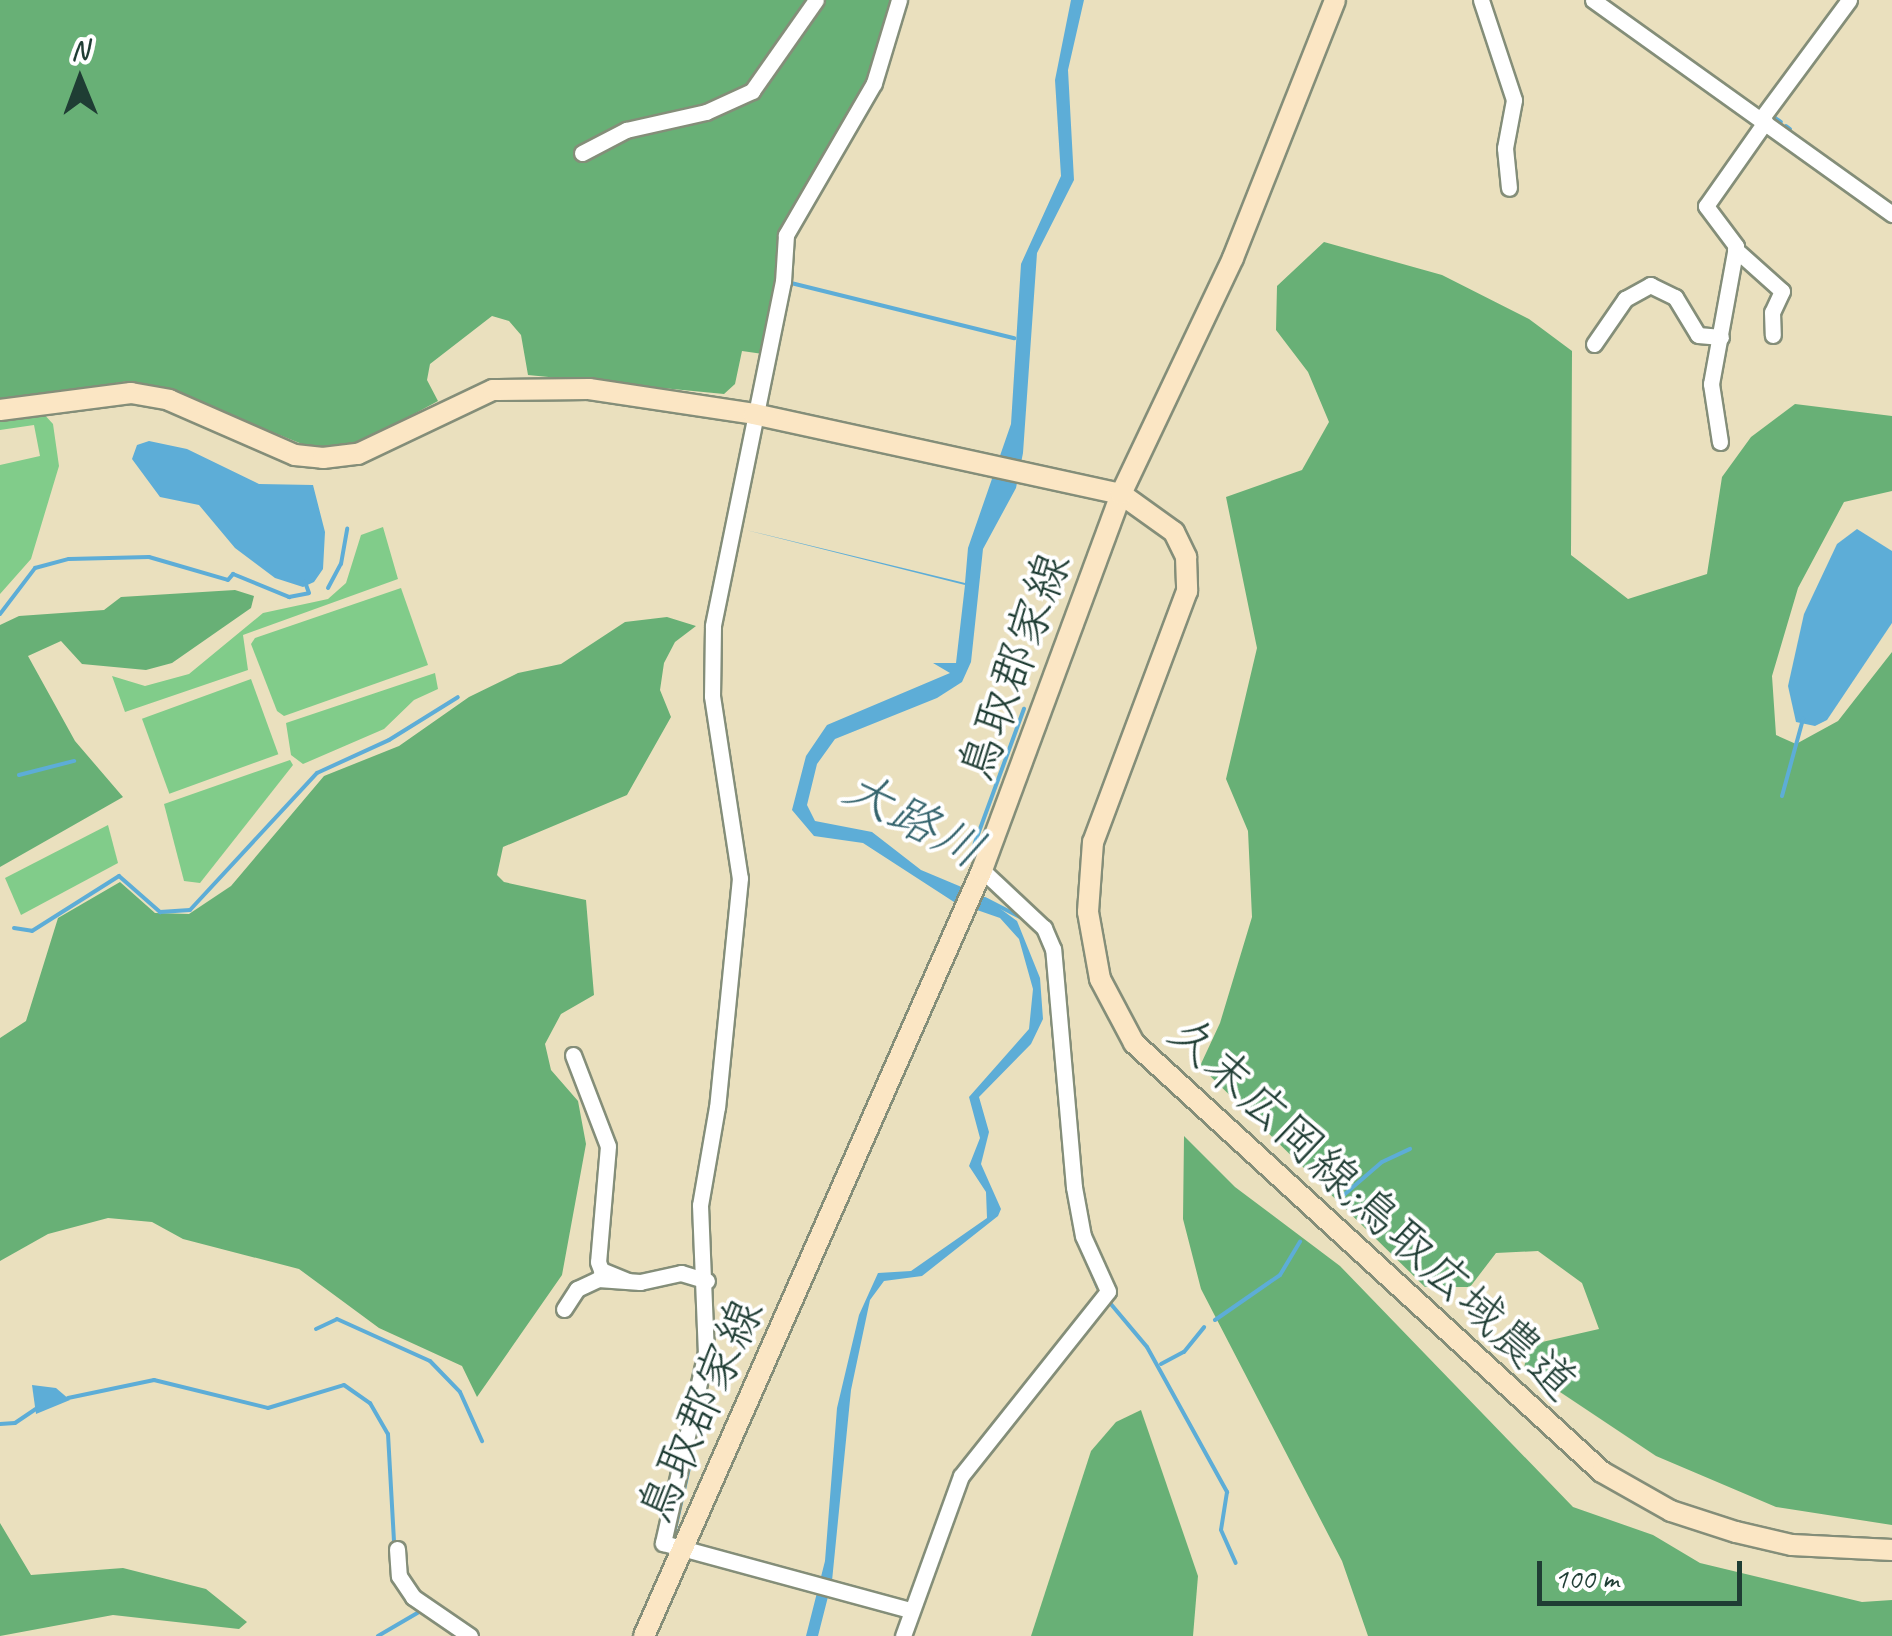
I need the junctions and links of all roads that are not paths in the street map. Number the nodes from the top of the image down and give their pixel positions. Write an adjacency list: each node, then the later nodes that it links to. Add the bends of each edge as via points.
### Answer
1 (816, 0): 8 (street, via 752,91 706,112 626,130)
2 (899, 0): 16 (street, via 874,82 789,224)
3 (1335, 0): 18 (street, 鳥取郡家線, via 1233,258)
4 (1481, 0): 9 (street, via 1514,100)
5 (1593, 0): 7 (street)
6 (1848, 0): 7 (street)
7 (1763, 120): 10 (street); 11 (street, via 1708,199)
8 (582, 154)
9 (1508, 188)
10 (1892, 214)
11 (1735, 249): 12 (street, via 1782,291 1772,312); 13 (street)
12 (1773, 335)
13 (1721, 337): 14 (street, via 1698,335 1680,302 1650,285 1625,299); 17 (street, via 1712,384)
14 (1594, 344)
15 (0, 410): 16 (street, via 131,393 169,400 294,455 323,458 358,454 493,390 634,392)
16 (754, 414): 18 (street); 22 (street, via 710,651 740,878 717,1108 700,1206)
17 (1720, 442)
18 (1121, 494): 19 (street, 鳥取郡家線); 26 (street, 久末広岡線;鳥取広域農道, via 1174,532 1186,558 1186,592 1093,842 1088,912 1100,980 1134,1043 1602,1472 1671,1511 1736,1532 1792,1544)
19 (978, 879): 25 (street, 鳥取郡家線); 27 (street, via 1044,928 1054,949 1082,1236 1108,1291 961,1476)
20 (573, 1056): 21 (street, via 608,1146 598,1262 601,1270)
21 (628, 1281): 22 (street, via 681,1273); 23 (street, via 586,1282)
22 (706, 1281): 25 (street, via 705,1356 662,1543)
23 (564, 1309)
24 (396, 1549): 28 (street, via 399,1576 422,1615)
25 (682, 1550): 27 (street); 29 (street, 鳥取郡家線)
26 (1892, 1550)
27 (909, 1610): 30 (street)
28 (470, 1636)
29 (644, 1636)
30 (902, 1636)

